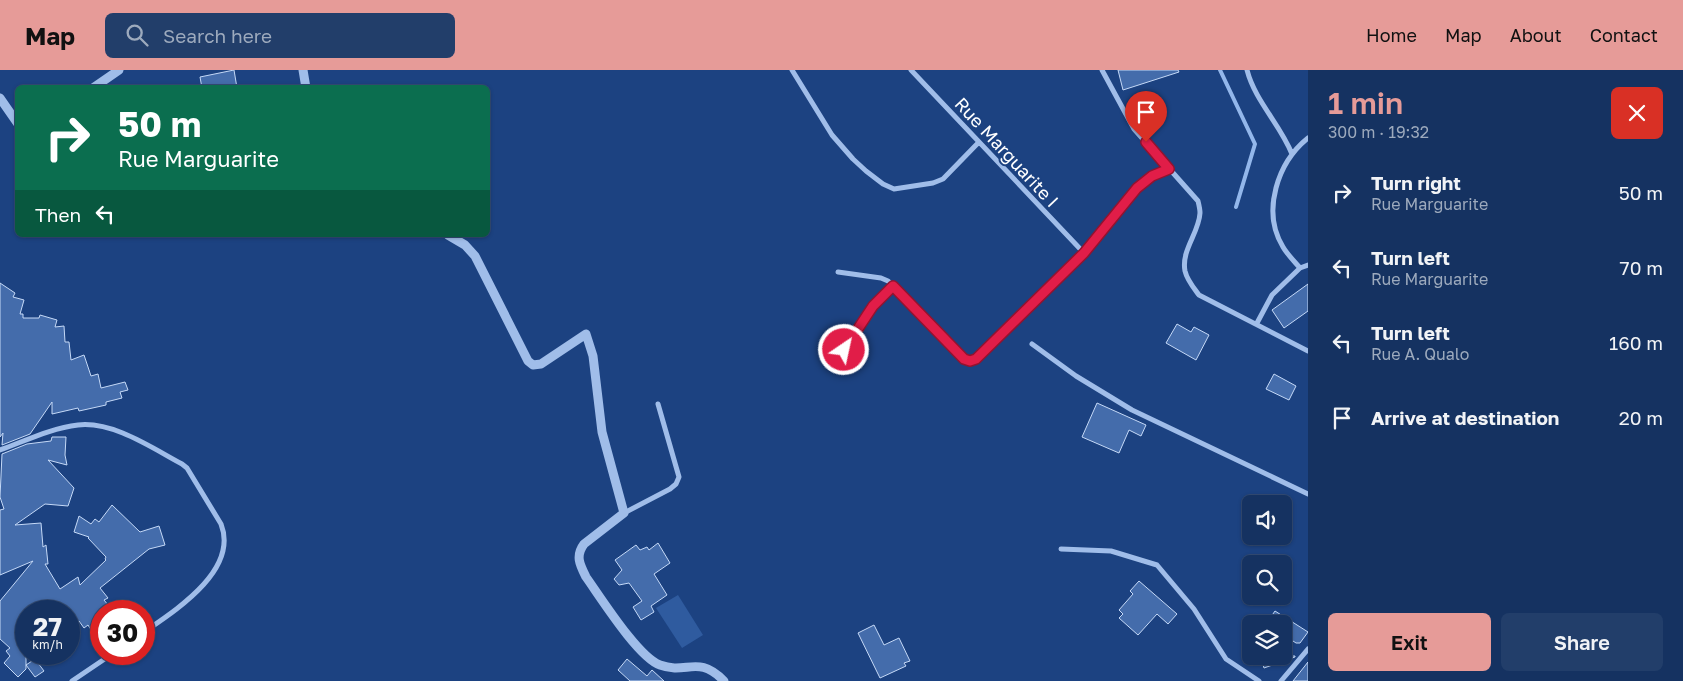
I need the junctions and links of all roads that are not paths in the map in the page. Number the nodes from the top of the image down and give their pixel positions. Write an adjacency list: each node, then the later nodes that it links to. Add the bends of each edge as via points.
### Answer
1 (119, 70): 7 (street)
2 (303, 70): 8 (street)
3 (792, 70): 12 (street, via 832,135 866,171 894,189 943,179)
4 (911, 70): 12 (street, Rue Marguarite I)
5 (1102, 70): 14 (street, via 1134,129)
6 (1247, 70): 13 (street, via 1250,85 1285,137)
7 (97, 85)
8 (306, 85)
9 (0, 98): 10 (street)
10 (15, 120)
11 (1308, 138): 13 (street)
12 (979, 142): 16 (street, Rue Marguarite I)
13 (1292, 154): 18 (street, via 1277,185 1273,217 1282,246)
14 (1169, 169): 16 (street, via 1152,176 1137,188); 21 (street, via 1198,201 1197,228 1185,258 1189,281 1199,295)
15 (451, 237): 28 (street, via 475,256 528,361 533,365 541,364 586,334 593,356 602,432)
16 (1084, 253): 20 (street, via 976,359 970,361 964,359)
17 (1308, 265): 18 (street)
18 (1300, 268): 21 (street, via 1272,295)
19 (838, 272): 20 (street, via 881,278)
20 (893, 286): 23 (street, via 873,306)
21 (1257, 323): 24 (street)
22 (1032, 344): 27 (street, via 1132,410)
23 (844, 350)
24 (1308, 351)
25 (658, 404): 28 (street, via 679,477 670,489)
26 (0, 450): 30 (street, via 64,427 79,424 101,426 134,438 187,468 222,524 225,532 222,554 210,576 189,599)
27 (1308, 494)
28 (624, 513): 34 (street, via 584,544 578,558 580,567 636,645 651,660 674,668 695,665 709,669)
29 (1061, 549): 35 (street, via 1111,551 1157,565 1194,610 1226,659)
30 (155, 624)
31 (1308, 649): 36 (street)
32 (96, 665): 33 (street)
33 (72, 681)
34 (724, 681)
35 (1259, 681)
36 (1281, 681)

